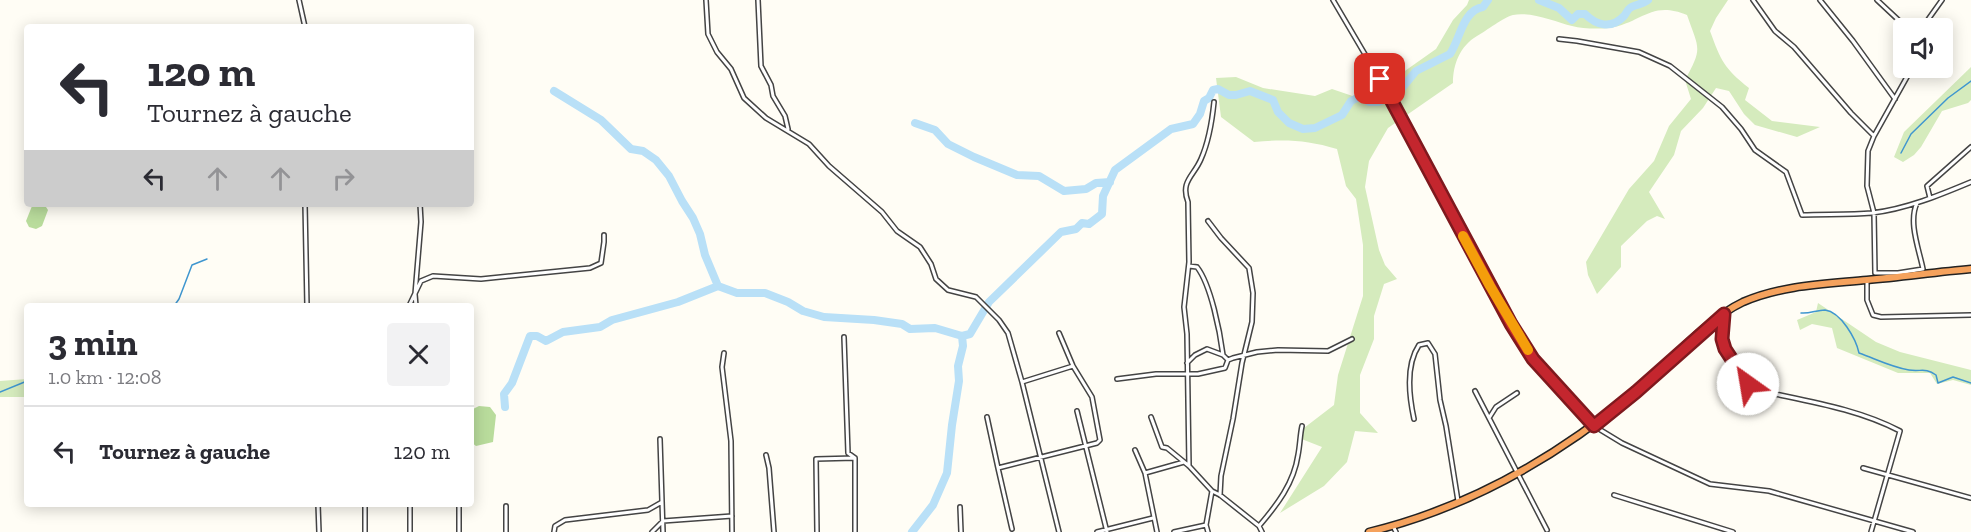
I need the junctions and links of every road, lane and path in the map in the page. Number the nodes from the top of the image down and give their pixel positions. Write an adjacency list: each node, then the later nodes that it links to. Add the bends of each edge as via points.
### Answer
1 (299, 0): 11 (street)
2 (706, 0): 16 (street, via 708,34 744,98)
3 (758, 0): 16 (street, via 761,66)
4 (1333, 0): 57 (street, via 1391,99 1511,324 1533,359)
5 (1753, 0): 17 (street, via 1775,31)
6 (1820, 0): 14 (street)
7 (1877, 0): 9 (street)
8 (1940, 1): 10 (street)
9 (1897, 18)
10 (1929, 18)
11 (304, 24)
12 (1559, 39): 24 (street, via 1639,52 1670,66 1722,107 1755,150 1786,172 1802,215)
13 (1907, 78): 14 (street)
14 (1895, 99): 17 (street)
15 (1214, 102): 27 (street, via 1201,161 1188,178 1185,193)
16 (788, 131): 48 (street, via 808,144 882,212 897,231 920,247 936,279 948,290 976,297 983,304 1008,333)
17 (1874, 136): 24 (street, via 1867,161)
18 (1971, 147): 20 (street, via 1927,186)
19 (1971, 182): 20 (street)
20 (1930, 198): 21 (street)
21 (1917, 203): 24 (street); 29 (street, via 1914,223)
22 (306, 207): 32 (street)
23 (420, 207): 31 (street)
24 (1874, 213): 29 (street, via 1875,273)
25 (1208, 221): 42 (street, via 1249,268 1252,322)
26 (604, 235): 31 (street, via 601,263 590,268 481,279 433,276 421,280)
27 (1189, 266): 41 (street, via 1197,267 1202,274); 44 (street, via 1184,307)
28 (1971, 269): 29 (highway)
29 (1924, 271): 30 (highway)
30 (1867, 280): 35 (highway, via 1790,288 1754,298); 36 (street, via 1873,315)
31 (415, 294): 33 (street); 34 (street)
32 (307, 303)
33 (410, 303)
34 (416, 303)
35 (1724, 314): 57 (highway); 70 (street, via 1725,349 1748,384 1764,395 1768,390 1834,406 1900,431)
36 (1971, 315)
37 (1059, 333): 45 (street)
38 (844, 338): 62 (street, via 848,453)
39 (1352, 339): 42 (street, via 1328,351 1278,350)
40 (724, 353): 83 (street)
41 (1223, 355): 43 (street); 44 (street, via 1207,349)
42 (1245, 355): 43 (street); 72 (street)
43 (1228, 360): 46 (street, via 1225,368)
44 (1188, 363): 46 (street)
45 (1073, 366): 48 (street); 59 (street, via 1092,397 1099,433 1100,440)
46 (1187, 375): 47 (street); 65 (street)
47 (1117, 379)
48 (1022, 382): 63 (street)
49 (1475, 391): 54 (street)
50 (1517, 393): 54 (street, via 1496,407)
51 (1077, 411): 59 (street)
52 (987, 417): 66 (street)
53 (1151, 417): 64 (street, via 1162,447)
54 (1489, 418): 69 (street)
55 (1414, 419): 76 (street, via 1409,391 1414,353 1419,345 1428,343 1435,354)
56 (1302, 426): 88 (street, via 1293,475 1275,508)
57 (1594, 426): 69 (highway); 86 (street, via 1710,484 1769,491)
58 (660, 439): 75 (street)
59 (1086, 447): 63 (street); 92 (street)
60 (1135, 450): 68 (street)
61 (766, 454): 102 (street)
62 (855, 458): 103 (street, via 816,459); 104 (street)
63 (1040, 459): 66 (street); 106 (street)
64 (1184, 462): 65 (street); 68 (street)
65 (1189, 466): 71 (street)
66 (998, 468): 89 (street)
67 (1863, 468): 70 (street)
68 (1145, 473): 84 (street)
69 (1518, 474): 76 (highway); 91 (street)
70 (1888, 475): 74 (street); 86 (street)
71 (1212, 491): 72 (street); 87 (street)
72 (1220, 495): 88 (street)
73 (1614, 495): 113 (street)
74 (1971, 498)
75 (662, 502): 85 (street); 98 (street, via 648,510 565,520 555,526)
76 (1459, 503): 90 (highway)
77 (506, 506): 97 (street)
78 (318, 507): 93 (street)
79 (365, 507): 94 (street)
80 (410, 507): 95 (street)
81 (459, 507): 96 (street)
82 (960, 507): 105 (street)
83 (732, 516): 85 (street); 101 (street)
84 (1153, 518): 92 (street); 108 (street)
85 (663, 521): 99 (street); 100 (street)
86 (1874, 522): 114 (street); 115 (street)
87 (1206, 525): 109 (street); 110 (street)
88 (1259, 526): 111 (street)
89 (1012, 529)
90 (1395, 529): 112 (highway)
91 (1546, 530)
92 (1107, 531): 107 (street)
93 (318, 532)
94 (365, 532)
95 (410, 532)
96 (459, 532)
97 (506, 532)
98 (554, 532)
99 (651, 532)
100 (663, 532)
101 (732, 532)
102 (774, 532)
103 (817, 532)
104 (855, 532)
105 (961, 532)
106 (1059, 532)
107 (1097, 532)
108 (1157, 532)
109 (1174, 532)
110 (1208, 532)
111 (1262, 532)
112 (1369, 532)
113 (1734, 532)
114 (1870, 532)
115 (1913, 532)

